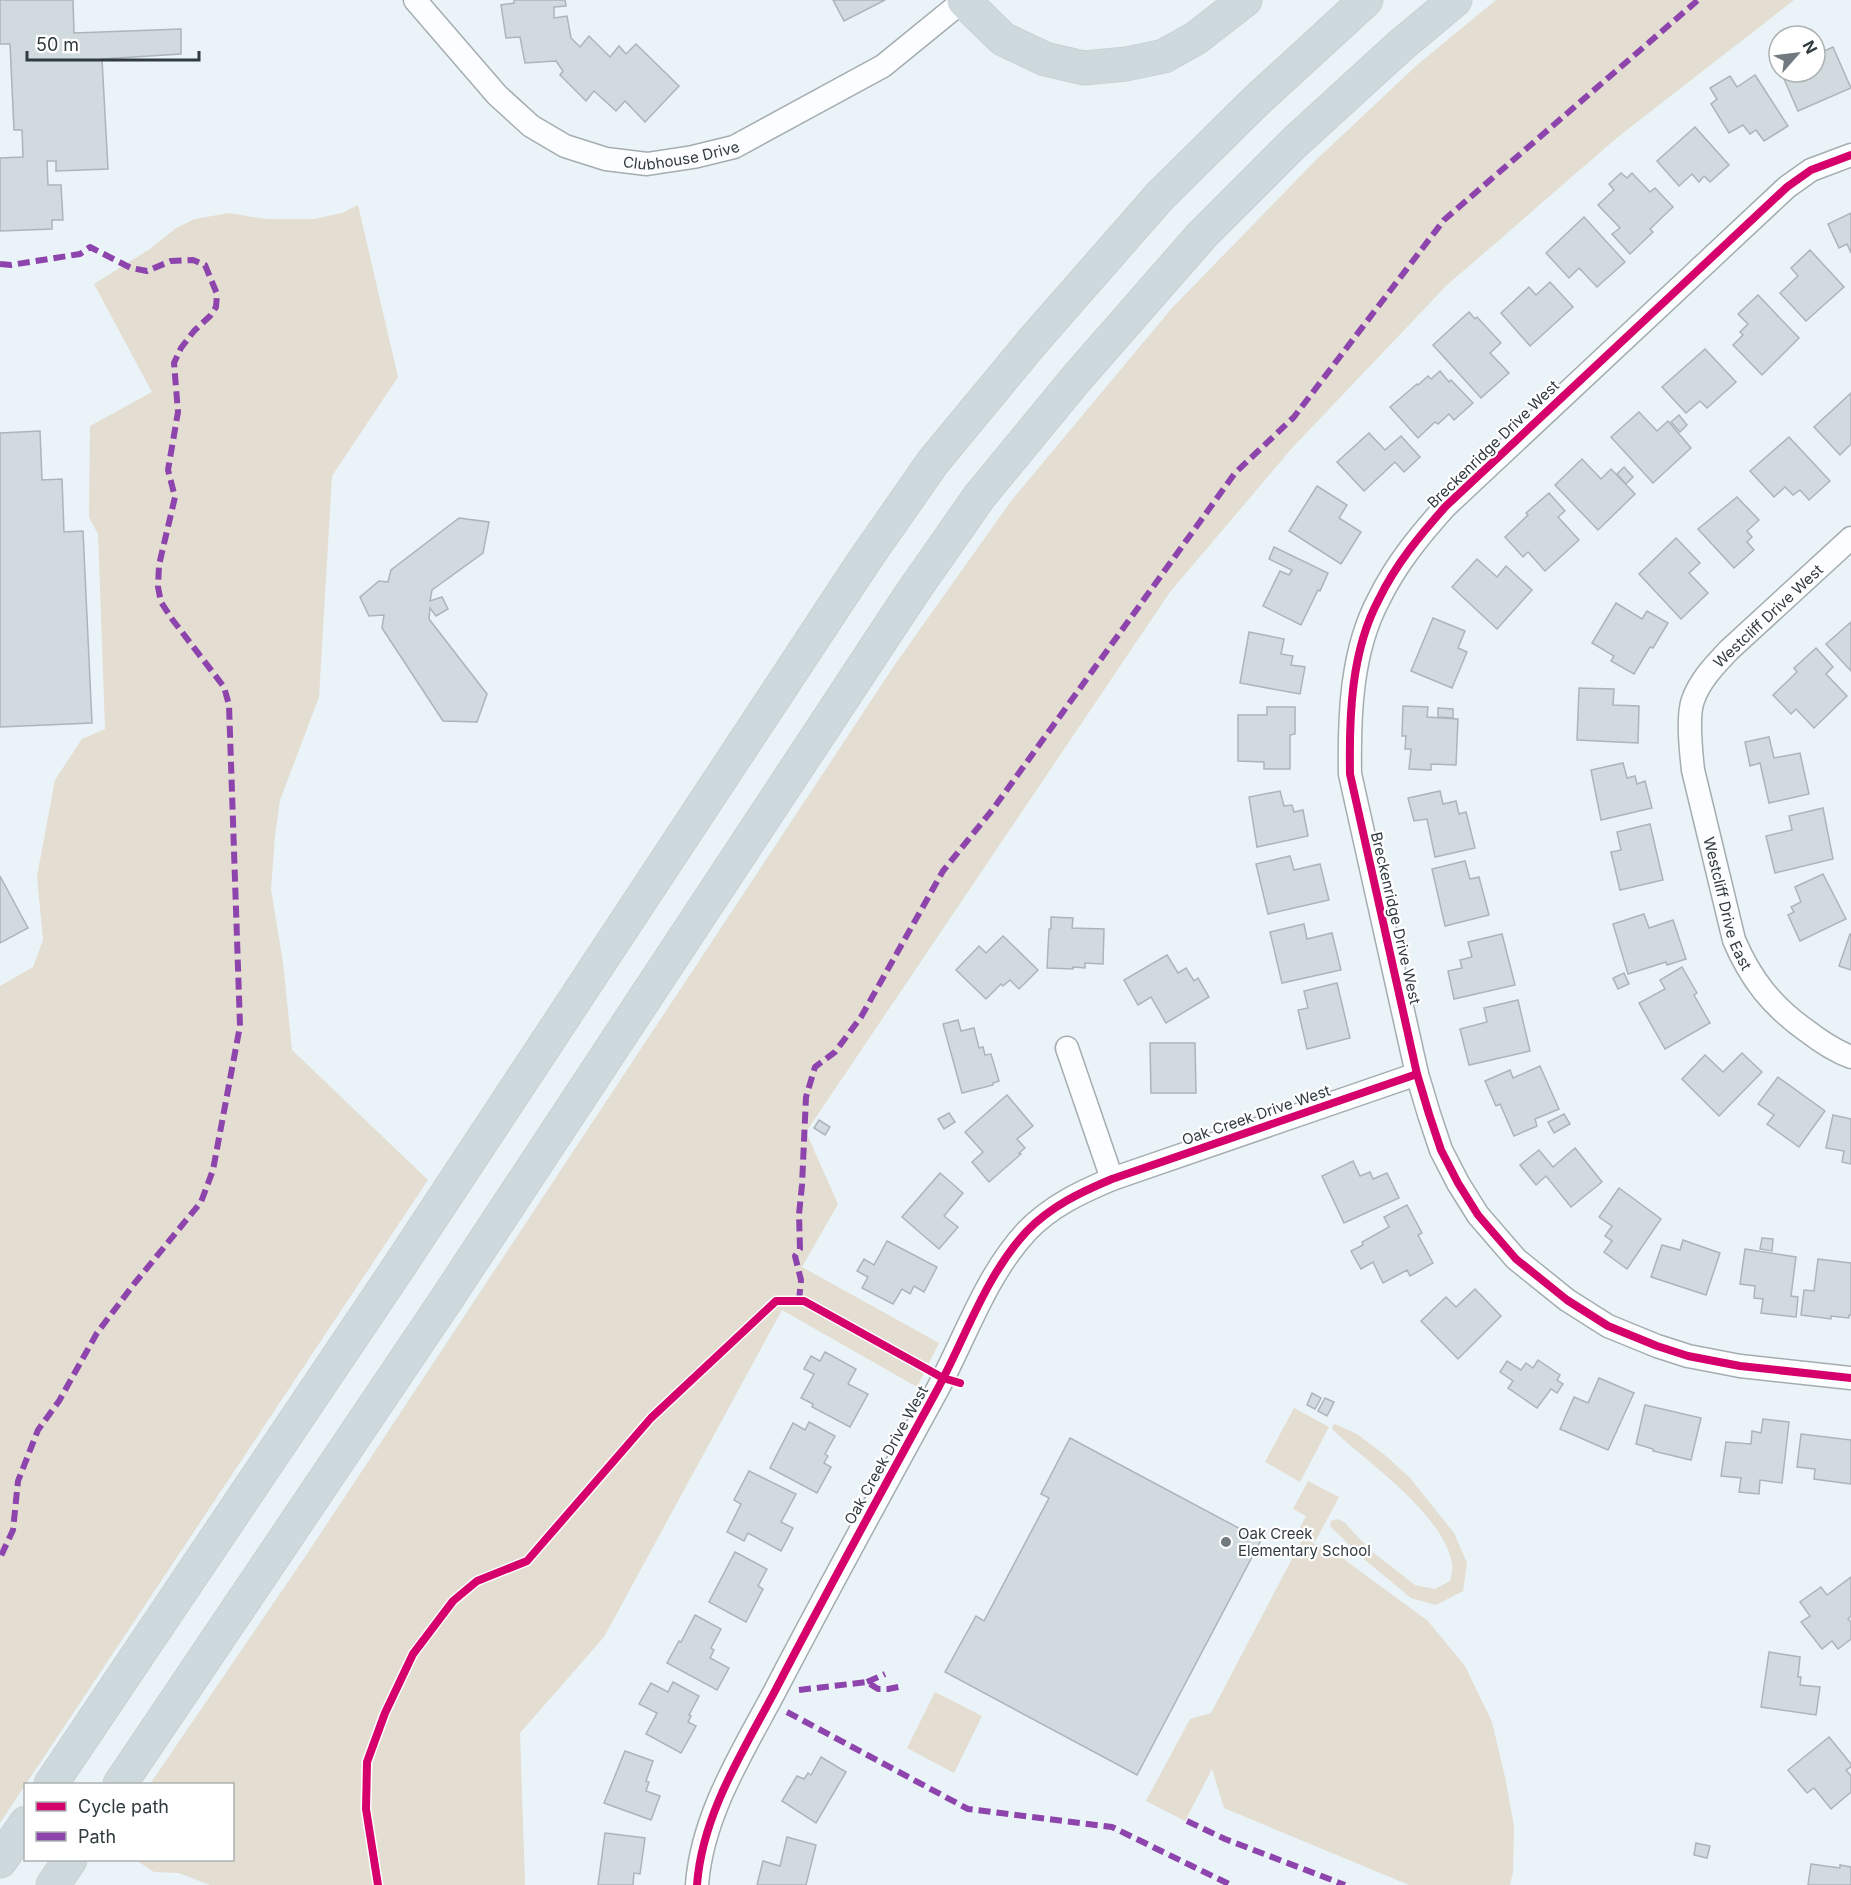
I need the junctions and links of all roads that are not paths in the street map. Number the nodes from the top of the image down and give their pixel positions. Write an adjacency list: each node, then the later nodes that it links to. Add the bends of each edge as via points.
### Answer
1 (415, 0): 2 (street, Clubhouse Drive, via 497,95 531,126 565,146 606,159 647,164 734,147 883,66)
2 (964, 0): 3 (highway, via 1003,39 1045,59 1084,68 1164,56 1196,38)
3 (1245, 0)
4 (1366, 0): 14 (highway, via 1160,196 933,462)
5 (1455, 0): 15 (highway, via 1294,143 1202,235 979,497)
6 (1851, 155): 11 (street, Breckenridge Drive West, via 1811,171 1787,187 1446,506 1398,565 1377,601 1363,640 1353,688 1350,774)
7 (1851, 538): 8 (street, Westcliff Drive West, via 1729,650 1712,668)
8 (1692, 701): 10 (street, Westcliff Drive East, via 1693,770 1734,940 1744,963 1776,1006 1824,1043)
9 (1067, 1048): 12 (street)
10 (1851, 1057)
11 (1417, 1074): 12 (street, Oak Creek Drive West); 13 (street, Breckenridge Drive West, via 1441,1150 1478,1215 1516,1260 1567,1300 1608,1326 1688,1356)
12 (1112, 1179): 20 (street, Oak Creek Drive West, via 1086,1189 1045,1214 999,1269 725,1786 707,1829)
13 (1851, 1378)
14 (52, 1783)
15 (121, 1783)
16 (24, 1826): 17 (highway)
17 (0, 1861)
18 (69, 1861): 19 (highway)
19 (53, 1885)
20 (697, 1885)

